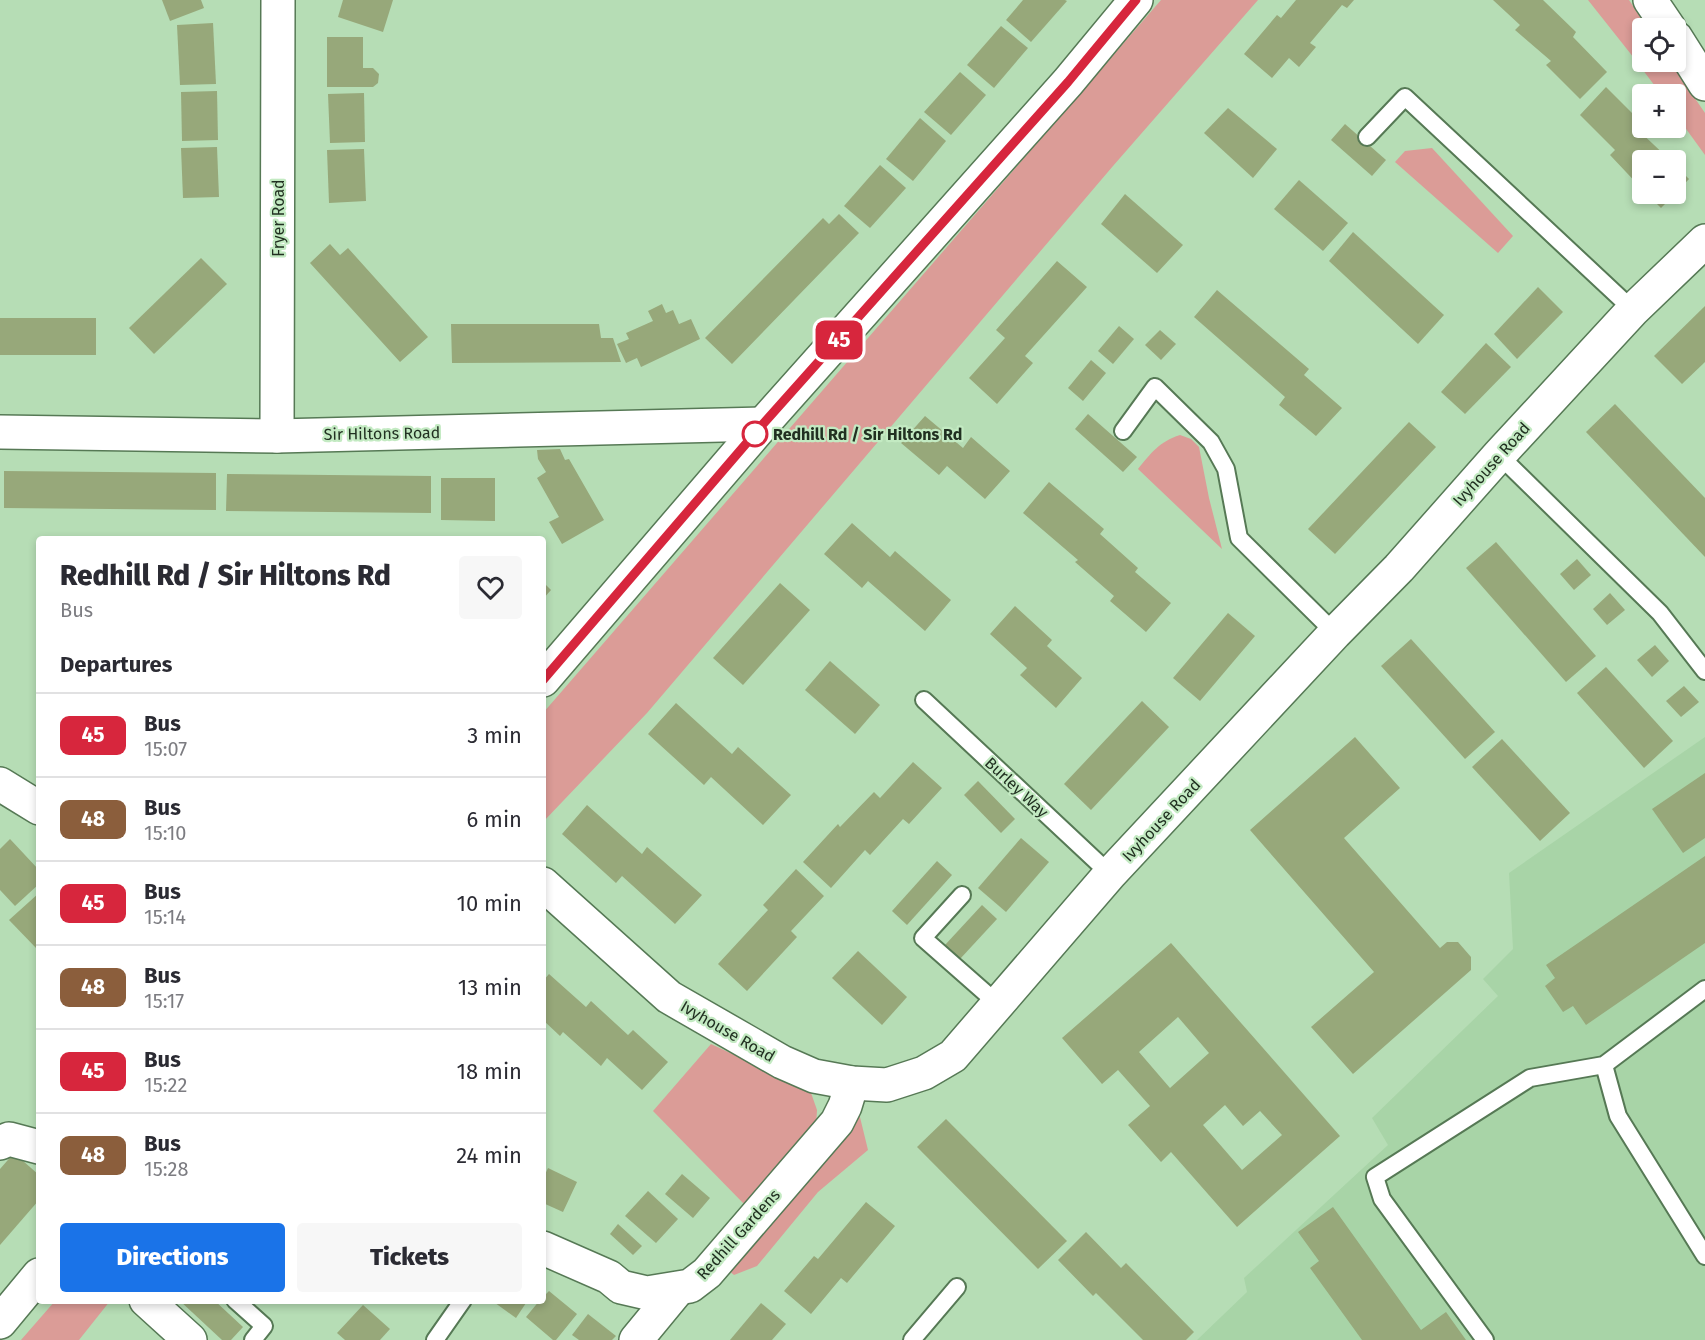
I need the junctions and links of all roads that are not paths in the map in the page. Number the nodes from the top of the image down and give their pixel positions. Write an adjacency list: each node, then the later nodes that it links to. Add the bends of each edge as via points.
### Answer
1 (278, 0): 13 (street, Fryer Road)
2 (1136, 0): 10 (street, via 1068,82)
3 (1650, 0): 4 (street)
4 (1662, 18)
5 (1686, 54): 6 (street)
6 (1705, 84)
7 (1367, 137): 9 (lane, via 1405,97)
8 (1705, 241): 9 (street, Ivyhouse Road)
9 (1633, 310): 14 (street, Ivyhouse Road)
10 (763, 424): 13 (street, Sir Hiltons Road); 17 (street)
11 (1123, 431): 15 (lane, via 1155,387 1211,441 1226,469 1239,538)
12 (0, 432): 13 (street, Sir Hiltons Road)
13 (277, 436)
14 (1498, 455): 15 (street, Ivyhouse Road, via 1399,568); 16 (lane, via 1660,613)
15 (1335, 633): 21 (street, Ivyhouse Road)
16 (1705, 670)
17 (546, 677)
18 (924, 700): 21 (lane, Burley Way)
19 (0, 784): 20 (street)
20 (36, 806)
21 (1110, 874): 25 (street, Ivyhouse Road)
22 (546, 887): 27 (street, Ivyhouse Road, via 669,997 782,1062 814,1076)
23 (962, 895): 25 (lane, via 923,938)
24 (1705, 989): 26 (lane)
25 (998, 1004): 27 (street, Ivyhouse Road, via 953,1056 924,1072 887,1085)
26 (1604, 1065): 31 (lane, via 1618,1116); 44 (lane, via 1530,1078 1375,1178 1382,1199)
27 (852, 1083): 34 (street, Redhill Gardens, via 837,1122 707,1273 690,1286)
28 (0, 1143): 29 (street, via 9,1139)
29 (36, 1146)
30 (546, 1249): 34 (street, Redhill Gardens, via 609,1277 621,1287 647,1293)
31 (1705, 1256)
32 (36, 1279): 38 (street)
33 (957, 1287): 43 (lane)
34 (678, 1289): 42 (street)
35 (150, 1304): 39 (street)
36 (239, 1304): 40 (lane, via 264,1326)
37 (460, 1304): 41 (lane)
38 (0, 1322)
39 (190, 1340)
40 (253, 1340)
41 (435, 1340)
42 (636, 1340)
43 (912, 1340)
44 (1485, 1340)

